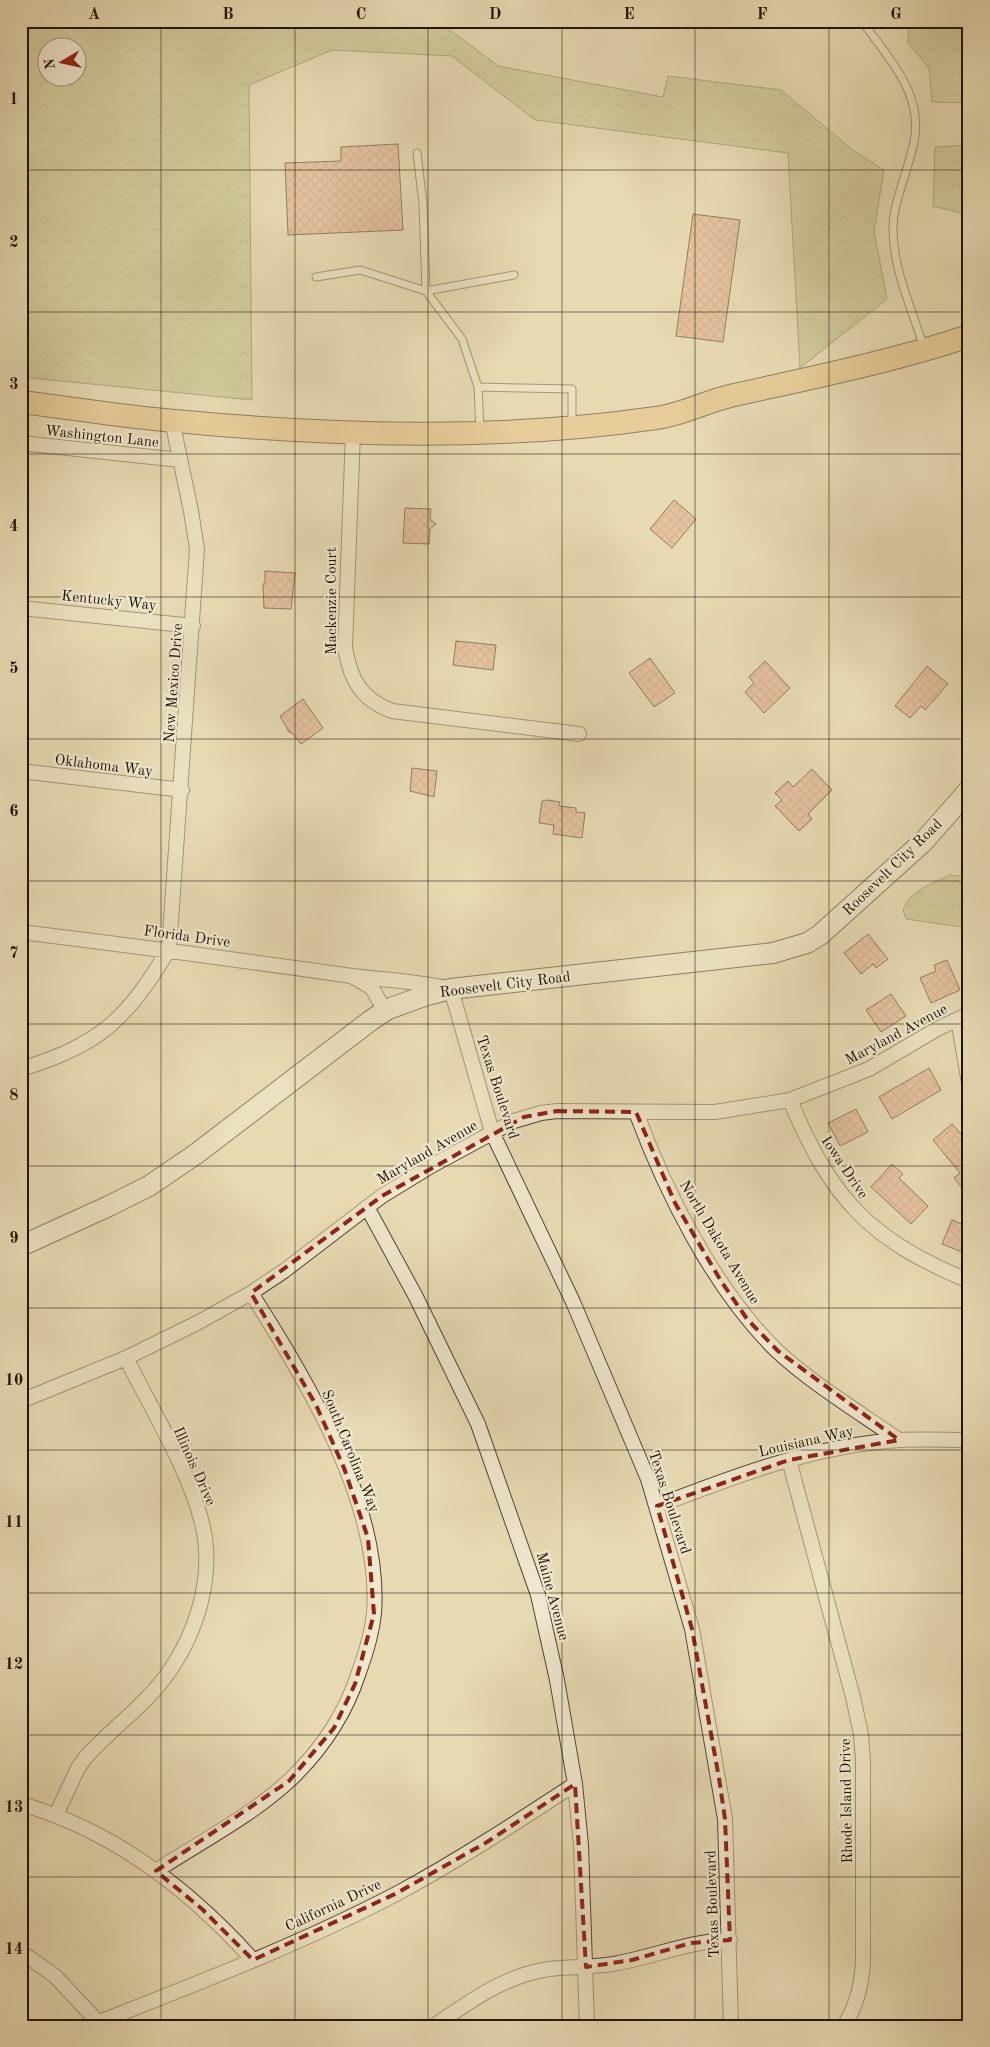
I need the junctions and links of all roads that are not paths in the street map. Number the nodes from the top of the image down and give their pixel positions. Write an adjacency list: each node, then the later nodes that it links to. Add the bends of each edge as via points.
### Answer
1 (862, 21): 7 (lane, via 904,80 914,102 917,118 914,141 894,216 894,239 896,258)
2 (417, 153): 5 (lane, via 424,204)
3 (514, 275): 5 (lane)
4 (316, 276): 5 (lane, via 360,270)
5 (426, 292): 8 (lane, via 462,339)
6 (969, 336): 7 (main road)
7 (925, 350): 11 (main road, via 716,400 660,418)
8 (478, 387): 11 (lane, via 572,389); 13 (lane)
9 (21, 402): 10 (main road)
10 (172, 421): 12 (main road); 15 (street, New Mexico Drive)
11 (572, 426): 13 (main road)
12 (353, 432): 13 (main road); 18 (street, Mackenzie Court, via 346,648 349,667 358,687 370,700 392,711)
13 (480, 434)
14 (21, 443): 15 (street, Washington Lane)
15 (180, 460): 17 (street, New Mexico Drive, via 197,548)
16 (21, 608): 17 (street, Kentucky Way)
17 (193, 626): 20 (street, New Mexico Drive)
18 (579, 734)
19 (21, 771): 20 (street, Oklahoma Way)
20 (182, 790): 23 (street, New Mexico Drive)
21 (969, 790): 25 (street, Roosevelt City Road, via 922,842 840,918 807,943 759,954)
22 (21, 932): 23 (street, Florida Drive)
23 (169, 949): 24 (street, Florida Drive); 28 (street, via 119,1020 79,1047)
24 (347, 976): 25 (street, Florida Drive, via 407,981); 26 (street, Florida Drive, via 372,988)
25 (450, 989): 26 (street, Roosevelt City Road); 32 (street, Texas Boulevard)
26 (385, 1011): 34 (street, Roosevelt City Road, via 149,1186)
27 (963, 1016): 29 (street); 30 (street, Maryland Avenue, via 869,1069)
28 (21, 1069)
29 (969, 1083)
30 (790, 1100): 31 (street, Maryland Avenue, via 715,1112); 35 (street, Iowa Drive, via 820,1163 853,1210 914,1256)
31 (636, 1112): 32 (street, Maryland Avenue, via 541,1113); 39 (street, North Dakota Avenue, via 675,1204 720,1281 747,1319 778,1351)
32 (492, 1132): 33 (street, Maryland Avenue); 42 (street, Texas Boulevard, via 573,1302)
33 (367, 1207): 36 (street, Maryland Avenue, via 316,1248); 43 (street, Maine Avenue, via 459,1381 496,1471 538,1595)
34 (21, 1246)
35 (969, 1281)
36 (251, 1293): 37 (street, Maryland Avenue); 46 (street, South Carolina Way, via 305,1383 359,1507 372,1562 374,1614 371,1634 344,1711 304,1766 259,1804)
37 (126, 1358): 38 (street, Maryland Avenue); 45 (street, Illinois Drive, via 188,1481 197,1506 204,1543 202,1598 190,1637 166,1676 86,1757)
38 (21, 1401)
39 (899, 1440): 40 (street, Louisiana Way); 41 (street, Louisiana Way)
40 (969, 1440)
41 (789, 1460): 42 (street, Louisiana Way); 55 (street, Rhode Island Drive, via 853,1697 863,1751 863,1963 860,1993)
42 (657, 1506): 47 (street, Texas Boulevard, via 698,1658 719,1778 725,1819)
43 (575, 1784): 49 (street, California Drive, via 487,1842 397,1893); 50 (street, Maine Avenue)
44 (21, 1804): 45 (street)
45 (56, 1816): 46 (street, via 112,1843)
46 (156, 1871): 49 (street, via 202,1909)
47 (730, 1940): 50 (street, via 691,1943 619,1963); 54 (street, Texas Boulevard)
48 (21, 1952): 51 (street, via 56,1976)
49 (252, 1960): 51 (street, California Drive)
50 (586, 1967): 52 (street, via 551,1969 521,1976 474,1999); 53 (street, Maine Avenue)
51 (94, 2024)
52 (434, 2026)
53 (587, 2026)
54 (731, 2026)
55 (844, 2026)

